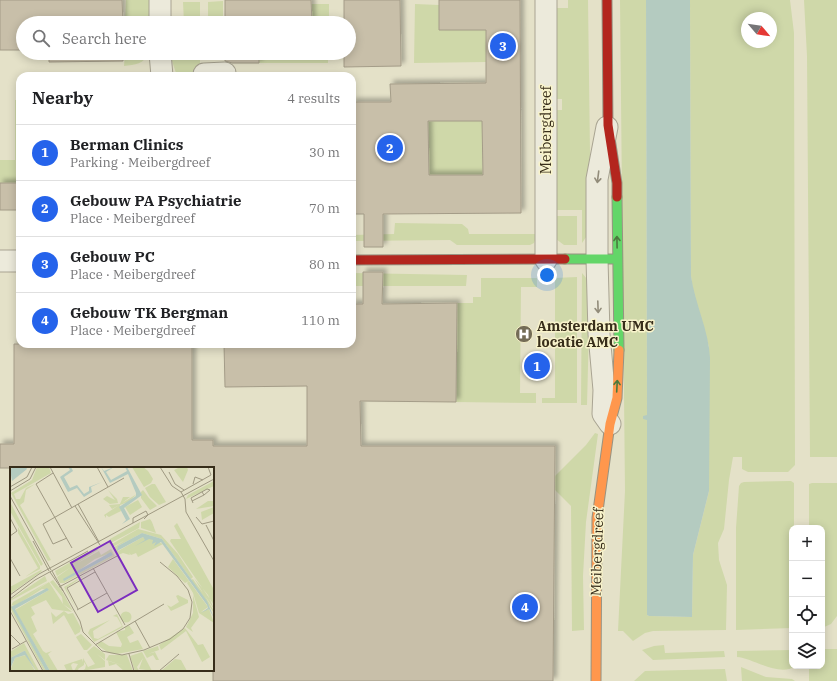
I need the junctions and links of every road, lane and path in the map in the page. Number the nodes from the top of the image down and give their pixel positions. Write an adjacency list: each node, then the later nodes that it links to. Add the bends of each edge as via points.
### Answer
1 (160, 0): 4 (street)
2 (546, 0): 11 (street, Meibergdreef)
3 (607, 0): 7 (street, Meibergdreef)
4 (160, 16)
5 (161, 60): 6 (street)
6 (162, 72)
7 (608, 124): 8 (street, Meibergdreef, one-way to 8, via 597,179); 9 (street, Meibergdreef, one-way to 7, via 617,183)
8 (597, 259): 9 (street); 11 (street); 14 (street, Meibergdreef, one-way to 14, via 603,414)
9 (617, 259): 14 (street, Meibergdreef, one-way to 9, via 617,398 619,362)
10 (356, 260): 11 (street)
11 (546, 260)
12 (0, 261): 13 (street)
13 (16, 261)
14 (610, 424): 15 (street, Meibergdreef, via 596,518)
15 (596, 681)

